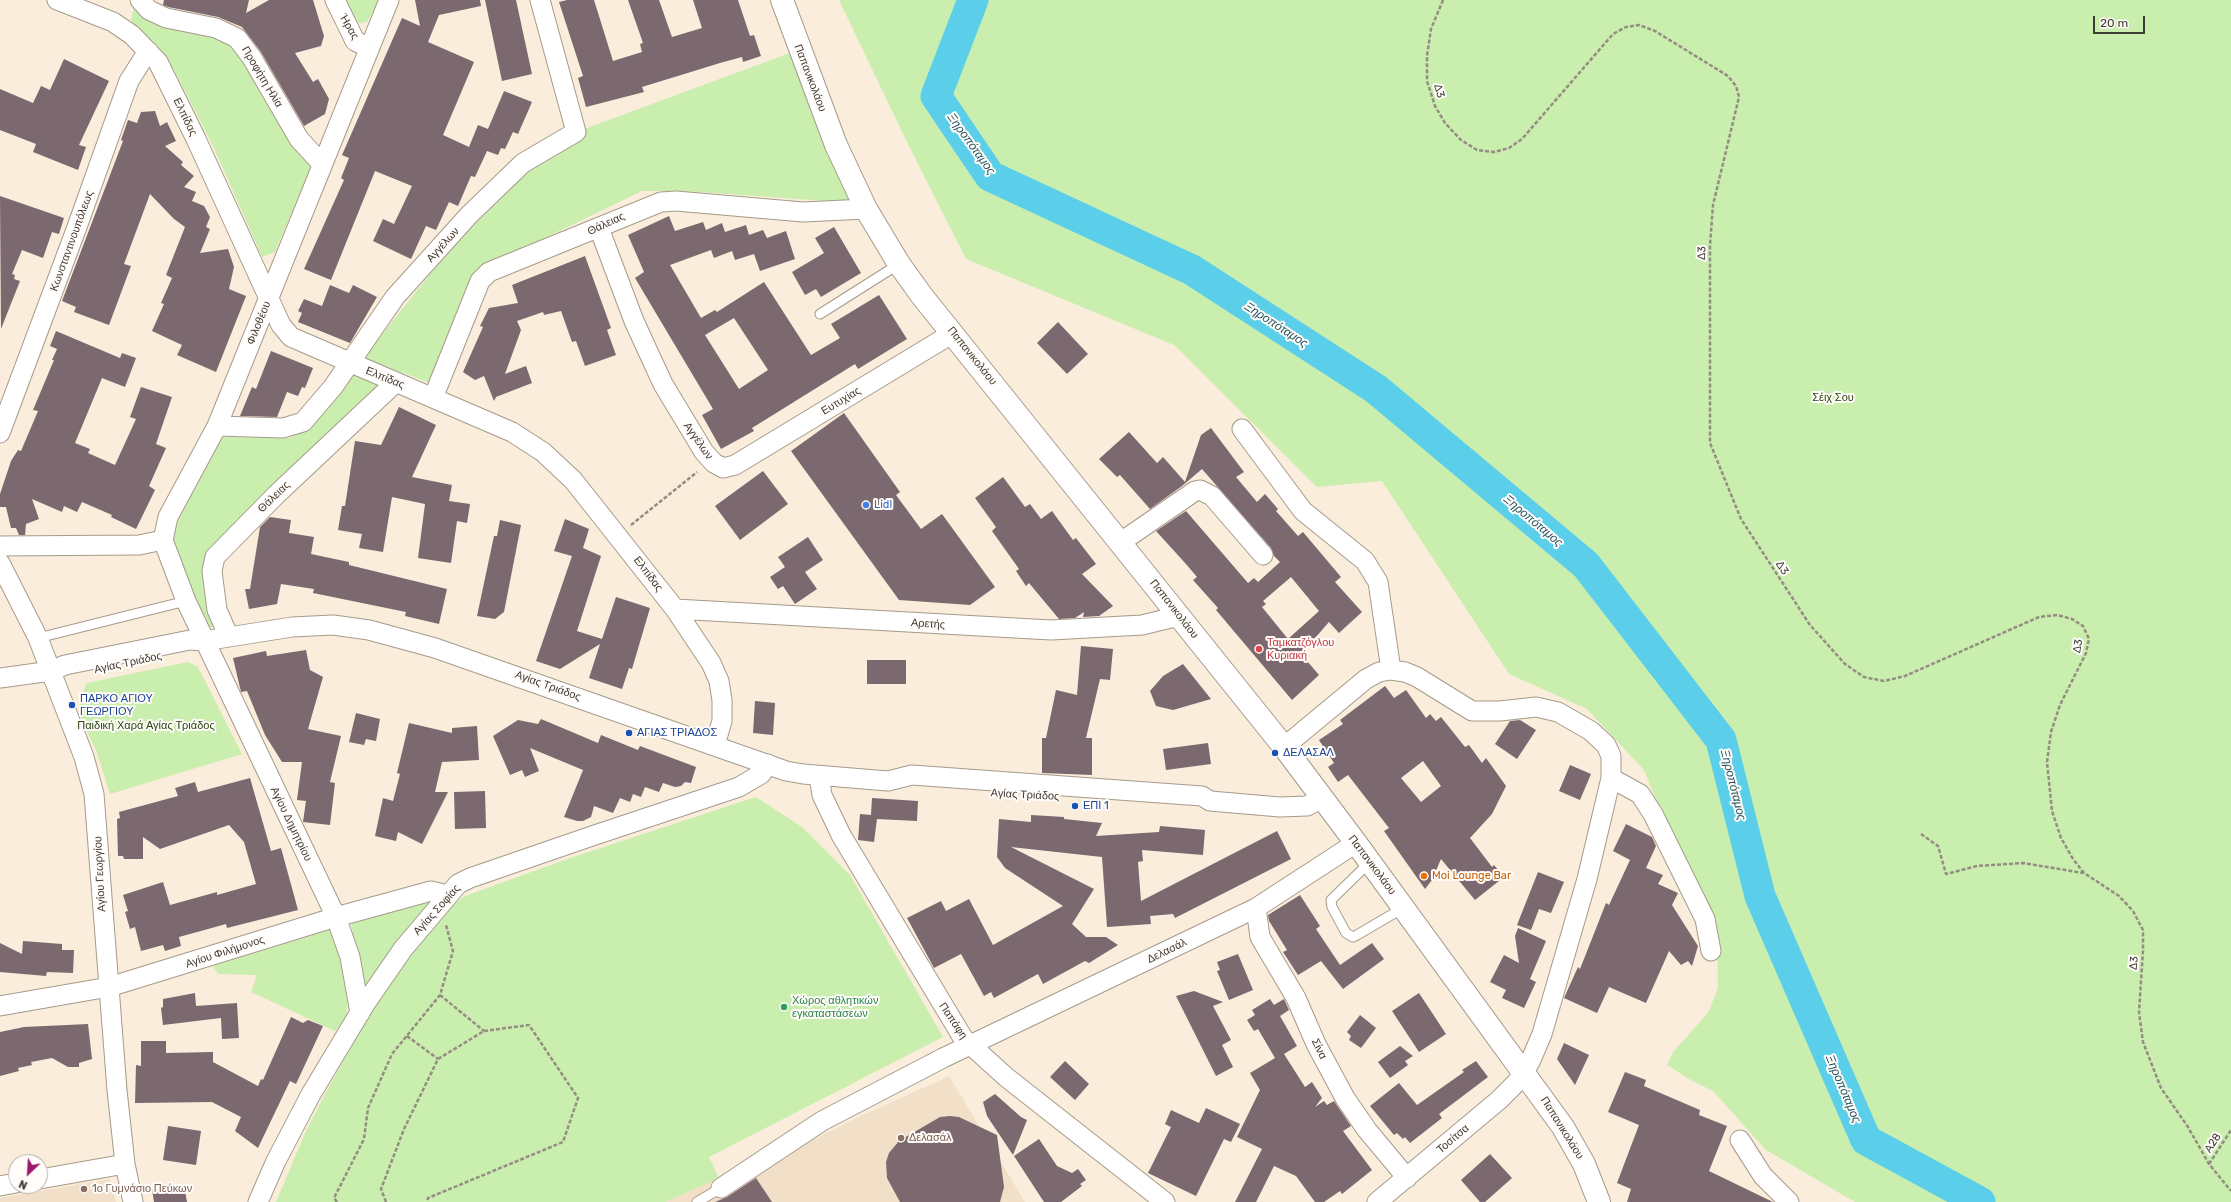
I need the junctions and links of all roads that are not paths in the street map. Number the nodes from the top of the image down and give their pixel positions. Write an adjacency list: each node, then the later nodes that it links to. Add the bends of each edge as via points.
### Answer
1 (57, 0): 8 (street, Ελπίδας, via 113,22 132,35)
2 (140, 0): 9 (street, Προφήτη Ηλία, via 150,10 166,18 216,28 237,38 252,58 299,138)
3 (335, 0): 7 (street, Ήρας, via 355,41)
4 (389, 0): 7 (street, Φιλοθέου)
5 (540, 0): 16 (street, Αγγέλων, via 576,132 523,163 469,215 395,297)
6 (782, 0): 10 (main road, Παπανικολάου, via 822,111)
7 (369, 48): 9 (street, Φιλοθέου)
8 (148, 51): 13 (street, Ελπίδας, via 158,62 170,85); 21 (street, Κωνσταντινουπόλεως, via 129,81 78,227)
9 (322, 164): 13 (street, Φιλοθέου)
10 (866, 209): 11 (street, Θάλειας, via 803,212 668,201 646,206); 12 (main road, Παπανικολάου)
11 (599, 228): 18 (street, Θάλειας, via 485,275); 22 (street, Αγγέλων, via 634,321 655,368 692,434 711,460)
12 (899, 264): 14 (lane); 15 (main road, Παπανικολάου)
13 (269, 298): 16 (street, Ελπίδας, via 281,325 291,337); 19 (street, Φιλοθέου)
14 (820, 314)
15 (953, 333): 22 (street, Ευτυχίας); 24 (main road, Παπανικολάου)
16 (350, 363): 17 (street, Ελπίδας); 19 (street, Αγγέλων, via 303,422 284,428)
17 (396, 382): 18 (street, Ελπίδας); 31 (street, Θάλειας, via 277,494 215,557 212,571 217,610)
18 (433, 398): 29 (street, Ελπίδας, via 499,425 535,445 573,480)
19 (217, 426): 23 (street, Φιλοθέου, via 168,517)
20 (1242, 429): 34 (street, via 1303,511 1364,561 1378,582)
21 (0, 433)
22 (729, 468)
23 (163, 540): 25 (street, via 138,545); 28 (street)
24 (1122, 542): 26 (street, via 1200,490 1212,496); 30 (main road, Παπανικολάου)
25 (0, 546)
26 (1263, 555)
27 (0, 563): 32 (street, Αγίου Γεωργίου)
28 (186, 601): 32 (lane); 33 (street)
29 (675, 609): 30 (street, Αρετής, via 1051,630 1142,625); 37 (street, Ελπίδας, via 705,652 719,681 722,711)
30 (1179, 616): 38 (main road, Παπανικολάου)
31 (229, 637): 33 (street, Αγίας Τριάδος); 37 (street, Αγίας Τριάδος, via 318,625 369,630 507,672)
32 (38, 638): 35 (street, Αγίου Γεωργίου)
33 (204, 641): 35 (street, Αγίας Τριάδος, via 186,651 62,677); 48 (street, Αγίου Δημητρίου)
34 (1391, 670): 38 (street, via 1379,672 1366,679); 41 (street, Τοσίτσα, via 1417,677 1472,711 1536,707 1550,709 1572,719 1592,731 1610,750)
35 (51, 671): 36 (street, Αγίας Τριάδος); 50 (street, Αγίου Γεωργίου, via 84,757 94,794)
36 (0, 678)
37 (715, 744): 39 (street, Αγίας Τριάδος)
38 (1284, 747): 42 (main road, Παπανικολάου)
39 (768, 764): 40 (street, Αγίας Τριάδος, via 786,771); 45 (street, Αγίας Σοφίας, via 761,774 739,787 470,878 458,884)
40 (819, 776): 42 (street, Αγίας Τριάδος, via 888,781 912,775 1202,796 1210,801 1294,807 1313,804); 53 (street, Παπάφη, via 822,795 841,835 955,1027)
41 (1611, 778): 49 (street, via 1640,794 1654,814 1705,919); 54 (street, Τοσίτσα, via 1587,879 1542,1034)
42 (1322, 798): 43 (main road, Παπανικολάου)
43 (1356, 843): 44 (main road, Παπανικολάου); 46 (street, Δελασάλ)
44 (1370, 862): 47 (main road, Παπανικολάου); 47 (lane, via 1331,900 1346,933 1353,937)
45 (443, 901): 48 (street, Αγίου Φιλήμονος, via 431,890); 52 (street, Αγίας Σοφίας, via 394,961)
46 (1256, 908): 53 (street, Δελασάλ); 58 (street, Σίνα, via 1260,937 1296,998 1316,1044 1345,1098 1367,1130)
47 (1404, 908): 54 (main road, Παπανικολάου)
48 (336, 917): 50 (street, Αγίου Φιλήμονος); 52 (street, Αγίου Δημητρίου, via 350,957)
49 (1711, 951)
50 (109, 987): 51 (street, Αγίου Φιλήμονος); 56 (street, Αγίου Γεωργίου)
51 (0, 1006)
52 (360, 1013): 61 (street, Αγίας Σοφίας, via 308,1100)
53 (971, 1046): 59 (street, Δελασάλ, via 822,1121); 63 (street, Παπάφη)
54 (1525, 1072): 58 (street, Τοσίτσα, via 1499,1100); 65 (main road, Παπανικολάου, via 1564,1127 1584,1164)
55 (1740, 1140): 66 (street, via 1763,1176)
56 (125, 1164): 57 (street); 60 (street, Αγίου Γεωργίου)
57 (48, 1178)
58 (1407, 1178): 64 (street, Τοσίτσα)
59 (721, 1188): 62 (lane)
60 (133, 1202)
61 (258, 1202)
62 (697, 1202)
63 (1165, 1202)
64 (1377, 1202)
65 (1599, 1202)
66 (1789, 1202)

